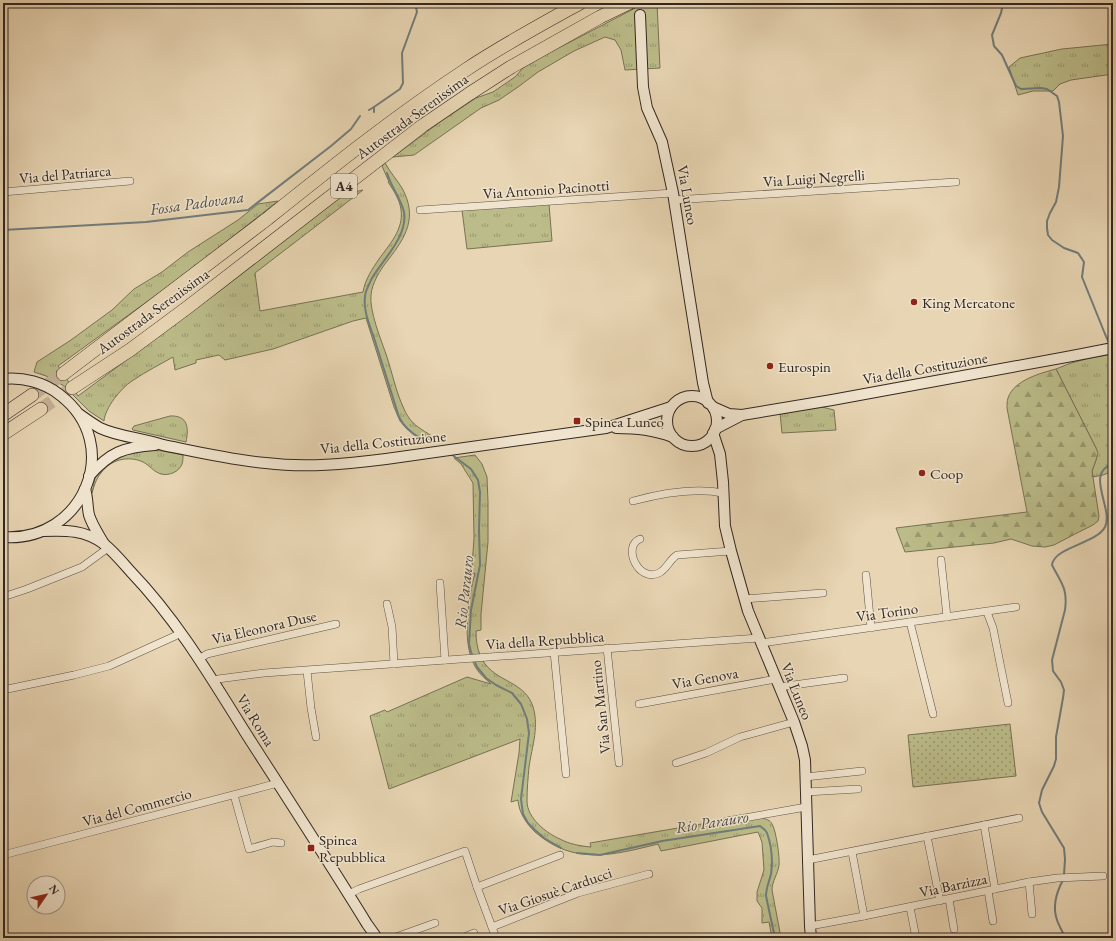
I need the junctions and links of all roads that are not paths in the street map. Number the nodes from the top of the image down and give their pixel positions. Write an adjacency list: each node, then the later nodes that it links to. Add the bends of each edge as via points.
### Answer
1 (580, 3): 10 (highway, Autostrada Serenissima / A4, via 502,47 413,106)
2 (629, 3): 13 (highway, Autostrada Serenissima / A4, via 511,67 422,126 130,350)
3 (640, 15): 7 (main road, Via Luneo, via 644,95 662,142)
4 (130, 181): 6 (street, Via del Patriarca)
5 (956, 182): 7 (street, Via Luigi Negrelli)
6 (3, 192)
7 (674, 196): 8 (street, Via Antonio Pacinotti); 12 (main road, Via Luneo)
8 (420, 210)
9 (1109, 348): 21 (main road, Via della Costituzione)
10 (63, 374)
11 (3, 379): 19 (main road, via 28,380 48,387 65,398)
12 (703, 383): 15 (main road); 16 (main road, Via Luneo)
13 (72, 388)
14 (32, 395): 20 (highway)
15 (690, 396): 16 (main road, via 700,397); 17 (main road, via 676,401)
16 (711, 405): 21 (main road, Via della Costituzione, via 729,414); 23 (main road, via 716,420)
17 (671, 407): 22 (main road, Via della Costituzione); 25 (main road, via 667,423)
18 (42, 409): 24 (highway)
19 (79, 414): 27 (main road, via 110,432); 29 (main road, via 87,428 91,444)
20 (3, 415)
21 (742, 415): 23 (main road, Via della Costituzione)
22 (606, 428): 25 (main road, Via della Costituzione, via 639,428); 27 (main road, Via della Costituzione, via 386,460 322,465 260,463)
23 (714, 431): 26 (main road, via 709,439); 28 (main road, Via Luneo)
24 (3, 434)
25 (673, 437): 26 (main road, via 687,445)
26 (702, 443): 28 (main road, via 712,448)
27 (163, 445): 29 (main road, via 120,451 99,464)
28 (720, 462): 31 (main road, Via Luneo)
29 (89, 476): 30 (main road)
30 (85, 489): 33 (main road, via 67,515); 36 (main road, via 92,523)
31 (723, 493): 32 (street, via 684,491); 37 (main road, Via Luneo)
32 (633, 501)
33 (43, 531): 34 (main road, via 20,537); 36 (main road, via 78,532)
34 (3, 537)
35 (640, 539): 37 (street, via 632,546 635,563 641,571 650,574 662,571 677,555)
36 (106, 546): 42 (street, via 82,567); 51 (main road, Via Roma, via 153,596)
37 (730, 551): 43 (main road, Via Luneo)
38 (941, 560): 47 (street)
39 (866, 575): 50 (street)
40 (440, 583): 56 (street)
41 (823, 592): 43 (street)
42 (3, 597)
43 (744, 599): 52 (main road, Via Luneo)
44 (387, 604): 57 (street, via 392,627)
45 (1016, 607): 46 (street, Via Torino)
46 (987, 612): 47 (street, Via Torino); 63 (street, via 993,628)
47 (947, 617): 48 (street, Via Torino)
48 (910, 622): 50 (street, Via Torino); 65 (street)
49 (336, 624): 55 (street, Via Eleonora Duse, via 207,654)
50 (871, 628): 52 (street, Via Torino)
51 (181, 632): 55 (main road, Via Roma); 62 (street, via 109,666)
52 (760, 640): 53 (street, Via della Repubblica); 61 (main road, Via Luneo)
53 (607, 648): 54 (street, Via della Repubblica); 68 (street, Via San Martino)
54 (554, 652): 56 (street, Via della Repubblica); 71 (street)
55 (199, 659): 60 (main road, Via Roma)
56 (445, 660): 57 (street, Via della Repubblica)
57 (394, 664): 58 (street, Via della Repubblica)
58 (307, 671): 60 (street, Via della Repubblica, via 264,673 218,679); 67 (street)
59 (844, 678): 61 (street, Via Genova)
60 (214, 682): 73 (main road, Via Roma)
61 (778, 683): 64 (street, Via Genova); 66 (main road, Via Luneo)
62 (3, 690)
63 (1008, 702)
64 (639, 704)
65 (933, 714)
66 (794, 722): 69 (street, via 740,737 706,753); 72 (main road, Via Luneo, via 805,760)
67 (316, 737)
68 (619, 763)
69 (676, 763)
70 (862, 771): 72 (street)
71 (566, 774)
72 (805, 777): 75 (main road, Via Luneo)
73 (278, 783): 76 (street, Via del Commercio); 92 (main road, Via Roma)
74 (858, 789): 75 (street)
75 (806, 792): 77 (main road, Via Luneo)
76 (234, 795): 82 (street, via 248,849 273,842); 84 (street, Via del Commercio)
77 (806, 807): 79 (street); 86 (main road, Via Luneo)
78 (1019, 818): 80 (street)
79 (727, 821)
80 (984, 825): 81 (street); 91 (street)
81 (927, 836): 83 (street); 94 (street)
82 (280, 843)
83 (852, 852): 86 (street); 97 (street)
84 (3, 855)
85 (560, 855): 90 (street, Via Giosuè Carducci)
86 (808, 860): 104 (main road, Via Luneo)
87 (649, 874): 101 (street, Via Giosuè Carducci, via 578,894)
88 (1103, 876): 89 (street, Via Barzizza)
89 (1029, 882): 91 (street, Via Barzizza); 96 (street)
90 (477, 887): 92 (street, Via Giosuè Carducci, via 465,851); 101 (street, Via Giosuè Carducci)
91 (992, 890): 93 (street, Via Barzizza); 98 (street)
92 (349, 894): 100 (main road, Via Roma)
93 (949, 899): 94 (street, Via Barzizza); 102 (street)
94 (940, 901): 95 (street, Via Barzizza)
95 (910, 907): 97 (street, Via Barzizza); 111 (street)
96 (1032, 914)
97 (864, 916): 104 (street, Via Barzizza)
98 (993, 921)
99 (435, 922): 107 (street)
100 (367, 924): 105 (main road, Via Roma); 106 (main road, Via Roma)
101 (492, 927): 109 (street, Via Giosuè Carducci)
102 (954, 929)
103 (474, 933): 108 (street)
104 (810, 933): 110 (street, Via Barzizza)
105 (371, 938)
106 (377, 938)
107 (393, 938)
108 (462, 938)
109 (496, 938)
110 (799, 938)
111 (916, 938)

